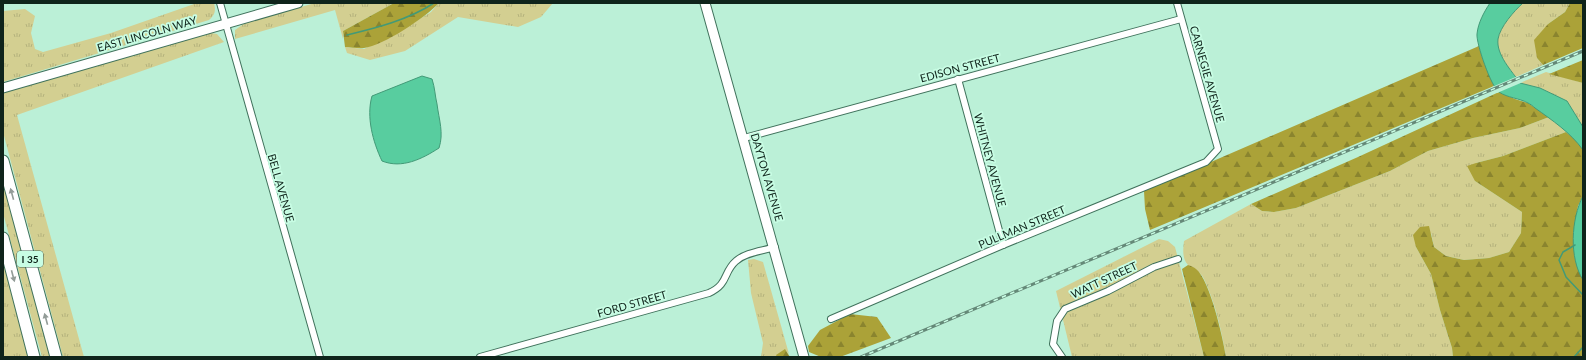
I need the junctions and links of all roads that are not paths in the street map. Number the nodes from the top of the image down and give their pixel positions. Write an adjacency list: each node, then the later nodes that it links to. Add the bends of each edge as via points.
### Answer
1 (220, 3): 6 (street, BELL AVENUE)
2 (298, 3): 6 (main road, EAST LINCOLN WAY)
3 (705, 3): 9 (main road, DAYTON AVENUE)
4 (1177, 3): 5 (street, CARNEGIE AVENUE)
5 (1182, 19): 7 (street, EDISON STREET); 10 (street, CARNEGIE AVENUE)
6 (225, 24): 8 (main road, EAST LINCOLN WAY); 20 (street, BELL AVENUE)
7 (958, 79): 9 (street, EDISON STREET); 13 (street, WHITNEY AVENUE)
8 (3, 88)
9 (744, 138): 14 (main road, DAYTON AVENUE)
10 (1218, 149): 13 (street, PULLMAN STREET, via 1206,162)
11 (3, 162): 19 (highway, I 35, one-way to 11)
12 (3, 238): 18 (highway, I 35, one-way to 18)
13 (1003, 245): 16 (street, PULLMAN STREET)
14 (775, 247): 17 (main road, DAYTON AVENUE); 21 (street, FORD STREET, via 737,260 720,286 709,293)
15 (1178, 259): 22 (street, WATT STREET, via 1154,267 1108,291 1065,309 1058,321 1053,344)
16 (831, 320)
17 (803, 353)
18 (34, 357)
19 (56, 357)
20 (320, 357)
21 (480, 357)
22 (1062, 357)

